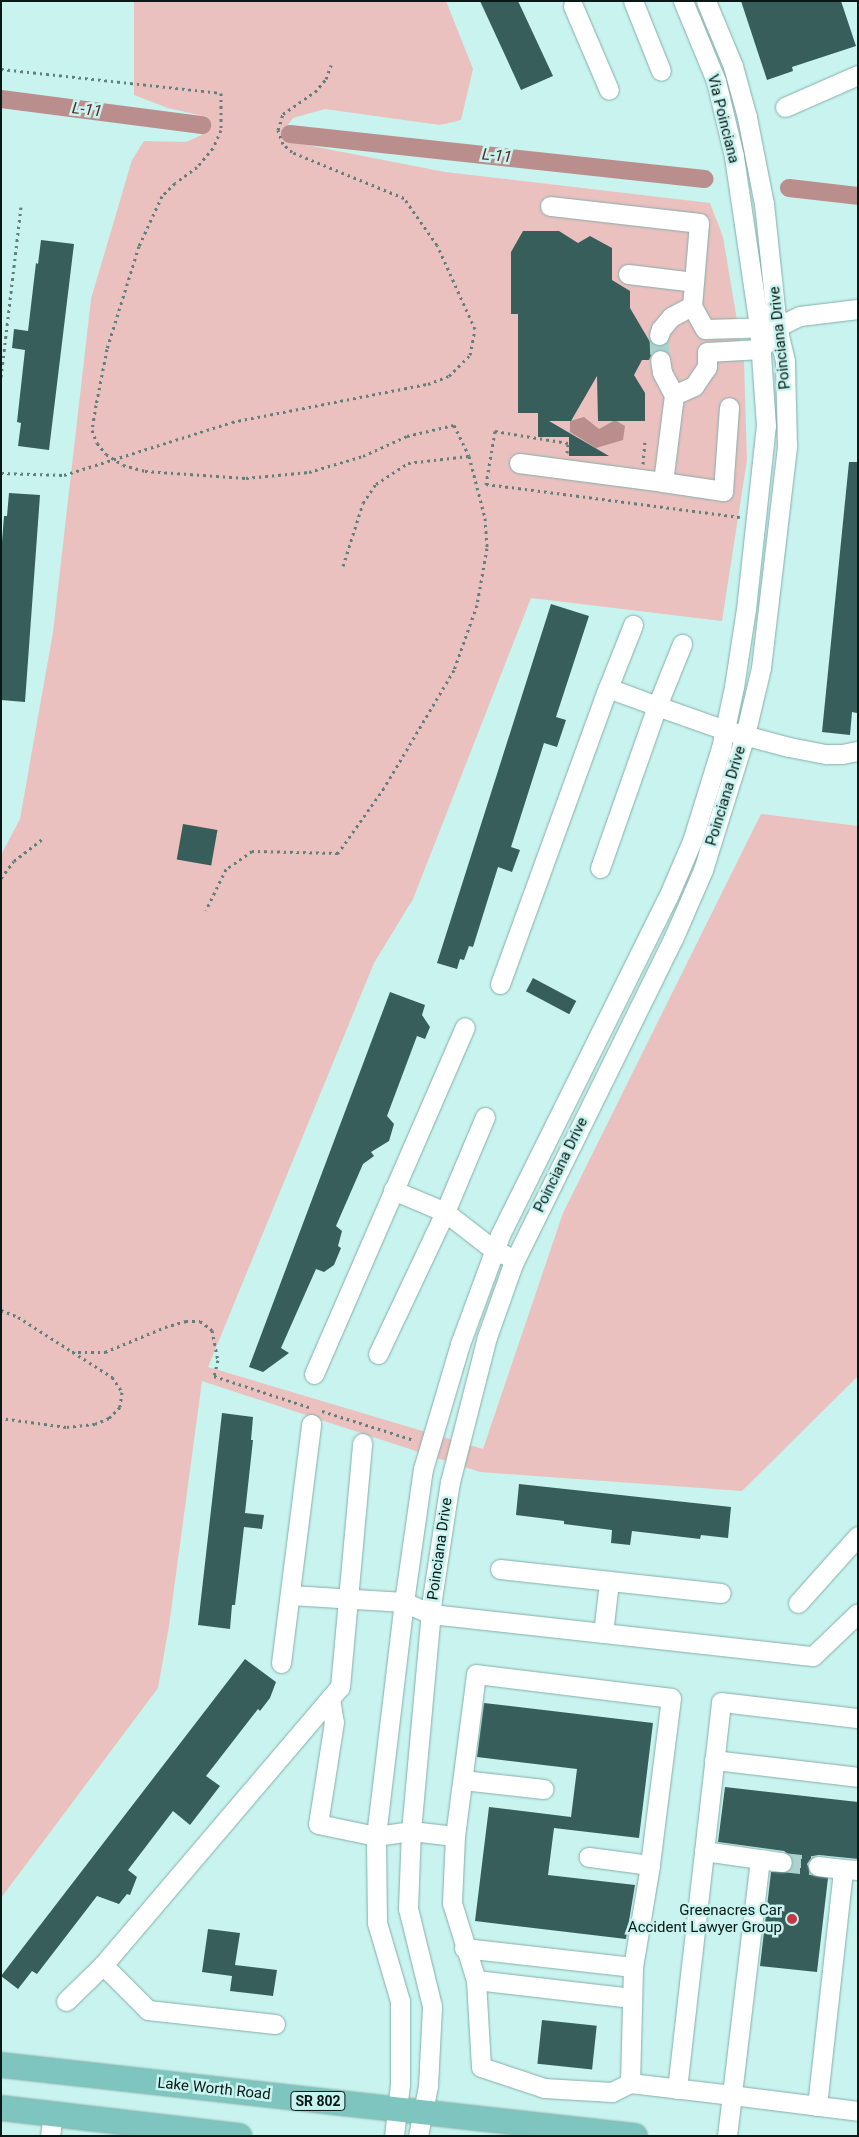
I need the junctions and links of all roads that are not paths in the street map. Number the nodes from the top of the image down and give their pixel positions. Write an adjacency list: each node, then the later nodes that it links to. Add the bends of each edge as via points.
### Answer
1 (633, 1): 5 (street)
2 (683, 1): 11 (street, Via Poinciana, via 716,81 734,156)
3 (706, 1): 10 (street, Via Poinciana, via 733,66 747,117)
4 (576, 3): 7 (street)
5 (661, 71)
6 (858, 75): 8 (street)
7 (609, 90)
8 (785, 107)
9 (550, 206): 13 (street, via 699,223)
10 (767, 236): 16 (street, Poinciana Drive)
11 (746, 241): 16 (street, Poinciana Drive)
12 (628, 274): 13 (street)
13 (694, 282): 14 (street)
14 (692, 306): 16 (street, via 705,329); 17 (street, via 670,317)
15 (858, 309): 16 (street, via 800,316)
16 (768, 326): 18 (street); 29 (street, Poinciana Drive, via 785,362 787,445 761,668)
17 (660, 335)
18 (761, 349): 20 (street, via 707,352 707,367 694,386); 28 (street, Poinciana Drive, via 766,426 746,609)
19 (660, 360): 20 (street, via 662,372)
20 (674, 395): 23 (street)
21 (729, 408): 23 (street, via 723,492)
22 (519, 463): 23 (street)
23 (663, 482)
24 (633, 625): 26 (street)
25 (682, 644): 27 (street)
26 (608, 688): 27 (street); 32 (street)
27 (657, 706): 28 (street); 31 (street)
28 (725, 730): 29 (street); 37 (street, Poinciana Drive, via 692,841 668,897)
29 (745, 735): 30 (street, via 826,754); 38 (street, Poinciana Drive, via 703,870 673,939)
30 (858, 750)
31 (600, 868)
32 (500, 984)
33 (465, 1027): 35 (street)
34 (485, 1117): 36 (street)
35 (393, 1190): 36 (street); 40 (street)
36 (445, 1212): 37 (street); 39 (street)
37 (494, 1250): 38 (street); 49 (street, Poinciana Drive, via 460,1344 423,1469)
38 (515, 1260): 52 (street, Poinciana Drive, via 487,1337 452,1472)
39 (378, 1354)
40 (314, 1374)
41 (311, 1424): 47 (street)
42 (362, 1443): 48 (street)
43 (858, 1536): 50 (street)
44 (500, 1570): 45 (street)
45 (609, 1582): 46 (street); 53 (street)
46 (721, 1593)
47 (290, 1595): 48 (street); 54 (street)
48 (346, 1598): 49 (street); 55 (street, via 340,1687)
49 (404, 1602): 52 (street); 62 (street, Poinciana Drive)
50 (798, 1603)
51 (858, 1613): 53 (street, via 813,1656)
52 (431, 1614): 53 (street); 61 (street, Poinciana Drive)
53 (603, 1633)
54 (281, 1663)
55 (330, 1698): 62 (street, via 334,1722 318,1824); 72 (street)
56 (858, 1718): 57 (street, via 721,1702)
57 (714, 1760): 58 (street); 64 (street)
58 (858, 1777)
59 (463, 1780): 60 (street); 63 (street); 68 (street, via 476,1674 671,1698)
60 (542, 1789)
61 (411, 1830): 62 (street); 63 (street); 86 (street, Poinciana Drive, via 408,1908 432,2006 428,2086)
62 (376, 1836): 84 (street, Poinciana Drive, via 376,1923 400,2001 400,2084)
63 (456, 1836): 71 (street, via 452,1903)
64 (704, 1851): 66 (street); 80 (street)
65 (589, 1857): 68 (street)
66 (760, 1859): 67 (street); 81 (street)
67 (782, 1862)
68 (650, 1865): 73 (street)
69 (818, 1866): 70 (street)
70 (851, 1869): 82 (street)
71 (464, 1948): 73 (street); 74 (street)
72 (103, 1965): 76 (street); 77 (street, via 148,2010)
73 (633, 1967): 75 (street)
74 (476, 1980): 75 (street); 79 (street, via 481,2067 544,2088 612,2092)
75 (632, 1998): 79 (street)
76 (66, 2001)
77 (275, 2024)
78 (1, 2065): 84 (main road, Lake Worth Road / SR 802)
79 (630, 2083): 80 (street)
80 (677, 2089): 81 (street)
81 (732, 2095): 82 (street); 92 (street)
82 (817, 2106): 85 (street)
83 (1, 2108): 87 (main road)
84 (396, 2109): 86 (main road, Lake Worth Road / SR 802); 89 (street, Poinciana Drive)
85 (858, 2111)
86 (422, 2112): 90 (street, Poinciana Drive); 91 (main road, Lake Worth Road / SR 802)
87 (52, 2125): 88 (main road)
88 (239, 2136)
89 (394, 2136)
90 (418, 2136)
91 (635, 2136)
92 (727, 2136)

